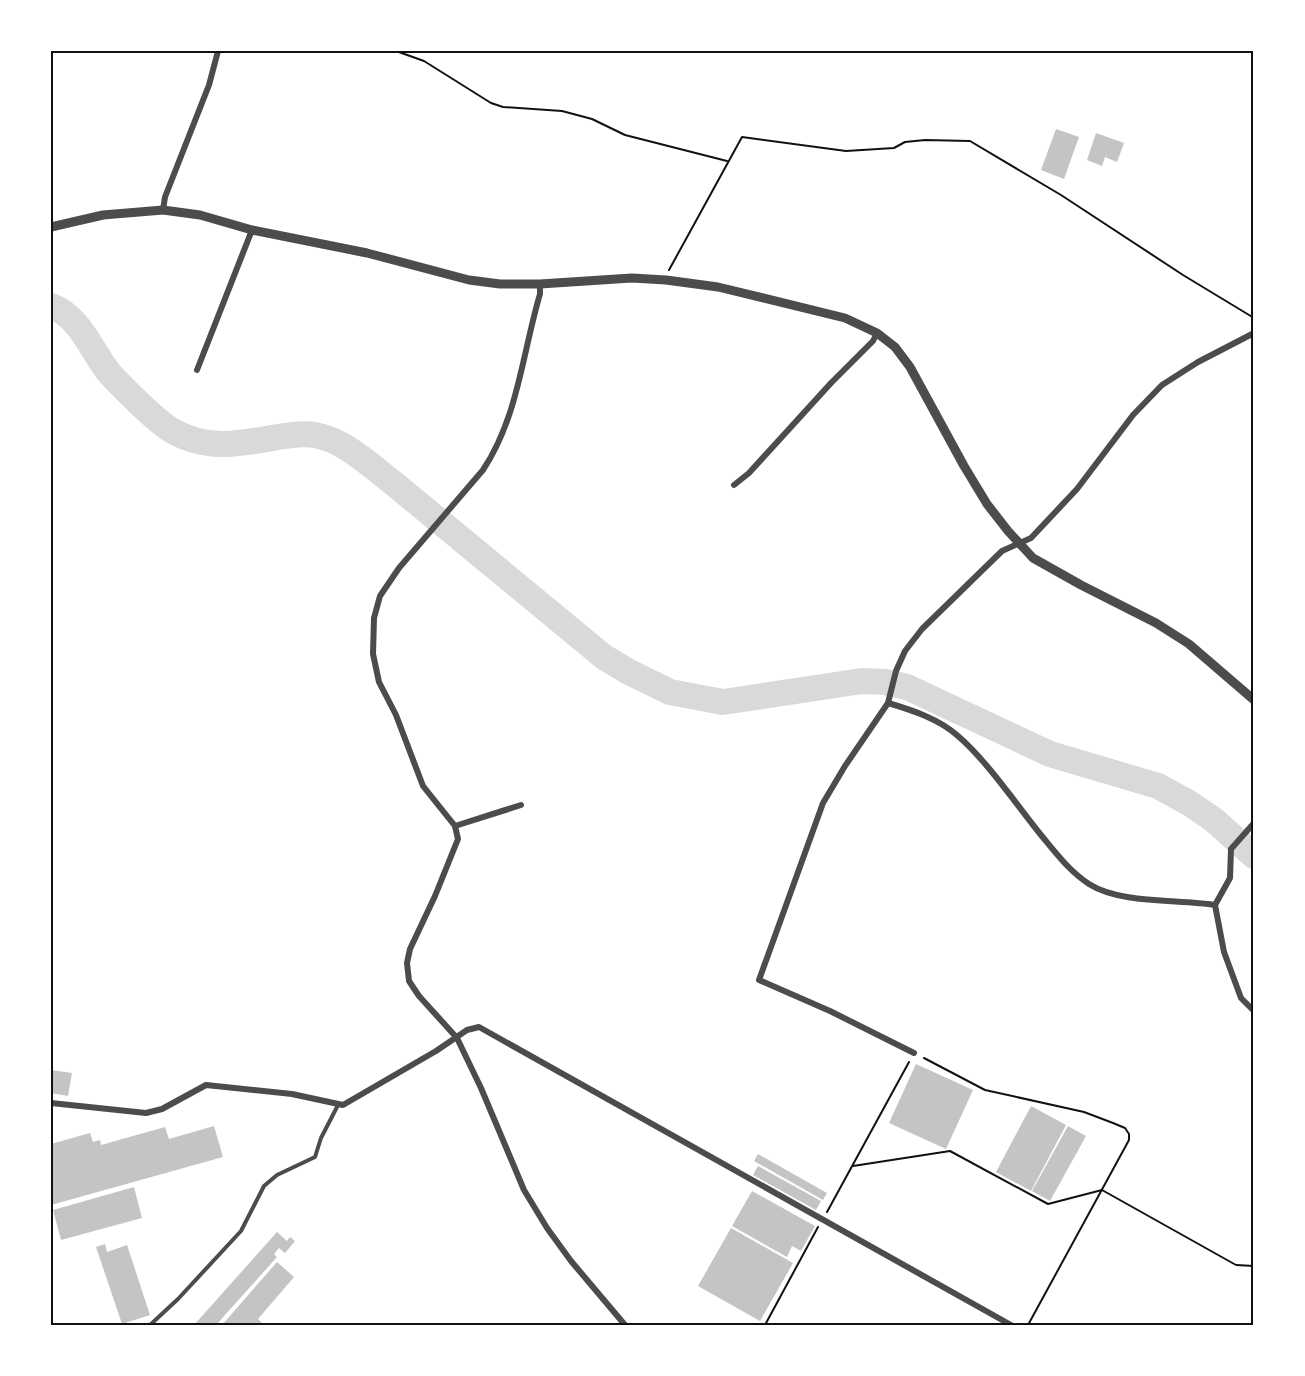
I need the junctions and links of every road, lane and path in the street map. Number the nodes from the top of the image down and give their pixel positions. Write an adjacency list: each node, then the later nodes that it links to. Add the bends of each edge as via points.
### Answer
1 (218, 51): 4 (street, via 209,85 165,197)
2 (396, 51): 3 (path, via 424,61 503,108 562,111 592,119 634,138)
3 (727, 161): 7 (path); 9 (path, via 742,137 846,151 894,148 905,142 925,140 970,141)
4 (164, 210): 5 (street, via 104,215); 6 (street)
5 (51, 227)
6 (252, 230): 8 (street, via 367,253 469,280); 12 (street)
7 (666, 280): 8 (street); 10 (street, via 718,287 845,318)
8 (540, 284): 19 (street, via 510,417 493,455 399,568 380,596 374,618 373,654 379,682 423,786)
9 (1254, 318)
10 (878, 333): 13 (street); 14 (street, via 910,367 987,504)
11 (1254, 333): 14 (street, via 1162,385 1133,415 1077,489)
12 (197, 370)
13 (734, 485)
14 (1021, 544): 15 (street, via 1033,558 1189,644); 16 (street, via 1002,551 922,629 905,651)
15 (1254, 700)
16 (888, 703): 20 (street, via 917,711 958,735 1066,866 1090,885 1140,899); 23 (street, via 823,803 759,980)
17 (521, 805): 19 (street)
18 (1254, 823): 20 (street, via 1231,849 1230,878)
19 (455, 826): 22 (street, via 458,839 453,857 407,963 410,981 419,996)
20 (1215, 904): 21 (street, via 1227,962 1241,998)
21 (1254, 1011)
22 (457, 1038): 25 (street); 28 (street, via 479,1027); 31 (street, via 524,1190 571,1261)
23 (914, 1053): 26 (path); 27 (path, via 985,1090 1084,1112 1125,1128 1129,1140)
24 (51, 1103): 25 (street, via 146,1113 162,1109 206,1085 292,1094)
25 (338, 1105): 30 (lane, via 315,1156 264,1186 241,1231)
26 (853, 1166): 27 (path, via 950,1151 1047,1204); 28 (path)
27 (1102, 1190): 29 (path, via 1236,1265); 34 (path)
28 (823, 1219): 32 (path); 33 (street)
29 (1254, 1266)
30 (150, 1325)
31 (625, 1325)
32 (765, 1325)
33 (1011, 1325)
34 (1028, 1325)

